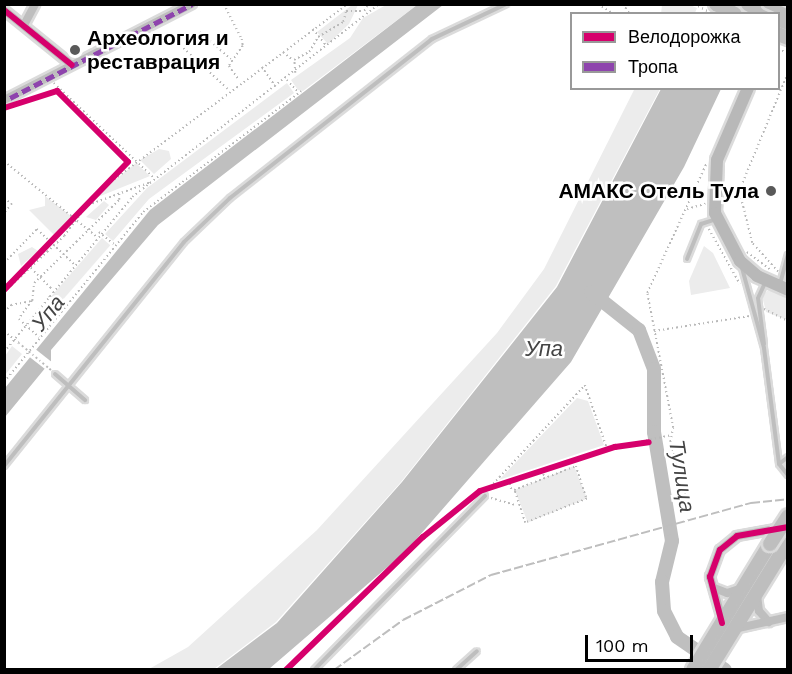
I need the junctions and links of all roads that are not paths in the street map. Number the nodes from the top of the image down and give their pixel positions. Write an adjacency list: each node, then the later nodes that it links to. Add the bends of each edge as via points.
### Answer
1 (35, 4): 12 (street)
2 (192, 4): 7 (street)
3 (506, 4): 24 (lane, via 432,39 230,198 184,242 96,357)
4 (716, 4): 9 (main road)
5 (748, 4): 10 (main road)
6 (767, 4): 11 (street, bridge)
7 (174, 9): 13 (street)
8 (4, 10): 12 (street)
9 (731, 12)
10 (763, 12)
11 (788, 13)
12 (24, 25): 13 (street)
13 (72, 65): 15 (street)
14 (747, 90): 16 (main road, via 717,160)
15 (4, 100)
16 (711, 213): 18 (lane, via 696,231); 19 (main road)
17 (788, 255): 21 (lane)
18 (687, 259)
19 (740, 261): 20 (main road); 22 (lane)
20 (766, 282): 21 (main road); 22 (lane, via 759,291)
21 (783, 286)
22 (764, 348): 27 (lane)
23 (53, 372): 24 (lane)
24 (66, 384): 25 (lane); 28 (lane)
25 (86, 400)
26 (788, 457): 27 (lane)
27 (779, 464): 29 (lane)
28 (4, 466)
29 (788, 475)
30 (485, 496): 40 (lane)
31 (788, 516): 33 (main road, bridge)
32 (788, 527): 34 (street, via 737,537 720,550 712,566)
33 (780, 546): 35 (main road)
34 (714, 588): 35 (street, via 727,593); 38 (street)
35 (751, 589): 37 (street, via 759,611); 38 (main road)
36 (788, 617): 37 (street)
37 (770, 622): 38 (street)
38 (728, 626): 42 (main road); 43 (main road)
39 (477, 651): 41 (lane)
40 (314, 669)
41 (456, 669)
42 (693, 669)
43 (709, 669)

